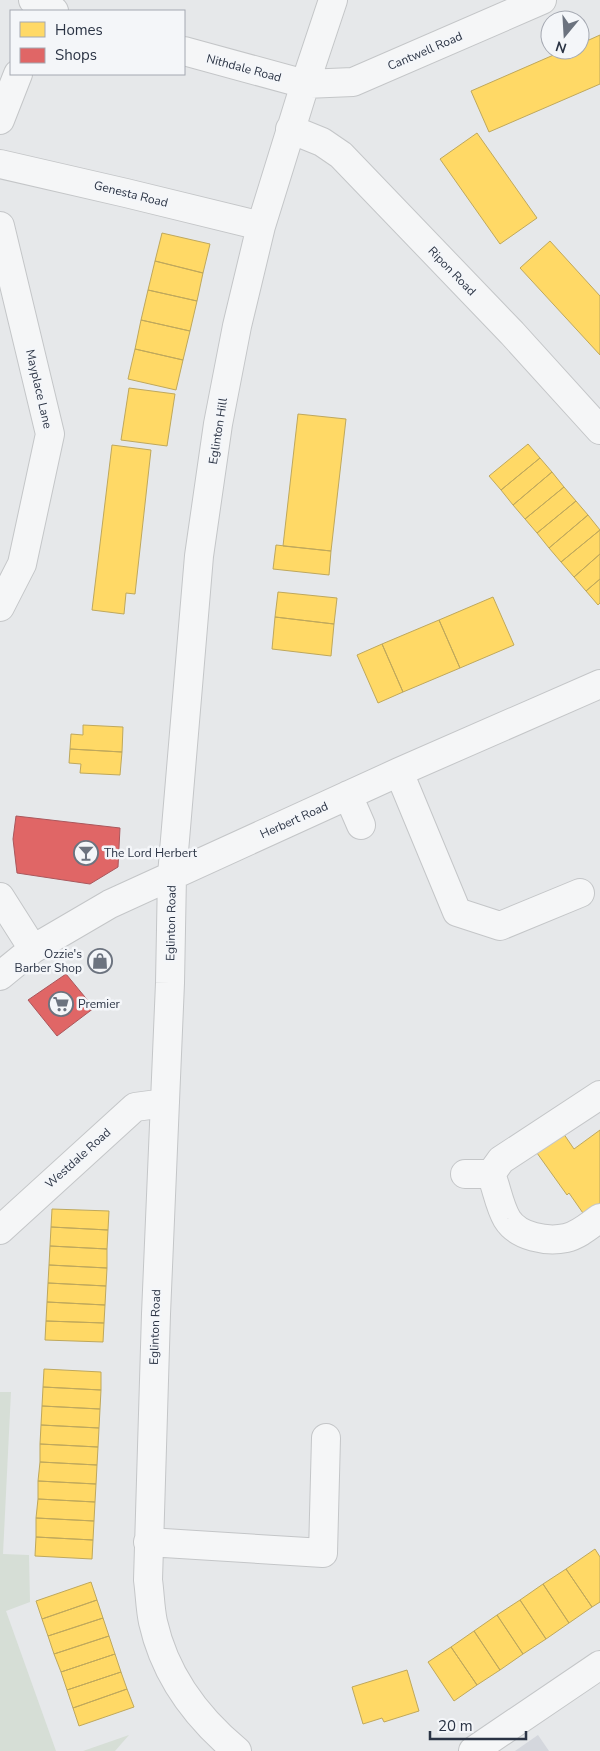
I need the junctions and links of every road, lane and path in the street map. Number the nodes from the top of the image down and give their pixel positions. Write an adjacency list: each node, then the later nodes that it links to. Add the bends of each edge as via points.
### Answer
1 (333, 0): 5 (street, Eglinton Hill)
2 (542, 0): 5 (street, Cantwell Road, via 353,82)
3 (185, 52): 5 (street, Nithdale Road)
4 (18, 75): 6 (street)
5 (305, 84): 7 (street, Eglinton Hill)
6 (0, 120)
7 (290, 129): 10 (street, Eglinton Hill); 11 (street, Ripon Road, via 322,142 341,155)
8 (0, 164): 10 (street, Genesta Road)
9 (0, 226): 12 (street, Mayplace Lane, via 50,434 22,564)
10 (261, 226): 17 (street, Eglinton Hill, via 218,424 199,556)
11 (600, 430)
12 (0, 607)
13 (600, 684): 14 (street, Herbert Road)
14 (399, 772): 15 (street, Herbert Road); 18 (street, via 457,912 500,926)
15 (348, 795): 16 (street); 17 (street, Herbert Road)
16 (361, 825)
17 (172, 875): 20 (street, Herbert Road, via 110,904); 23 (street, Eglinton Road)
18 (580, 892)
19 (0, 897): 20 (street)
20 (33, 949): 21 (street, Herbert Road)
21 (0, 976)
22 (600, 1094): 24 (street, via 478,1174 508,1220 528,1235 542,1239 567,1238)
23 (165, 1103): 25 (street, Westdale Road, via 135,1107); 27 (street, Eglinton Road)
24 (600, 1218)
25 (0, 1230)
26 (326, 1438): 27 (street, via 323,1553)
27 (148, 1542): 29 (street, Eglinton Road, via 153,1622 170,1672 193,1708)
28 (600, 1665): 30 (street)
29 (238, 1751)
30 (473, 1751)

